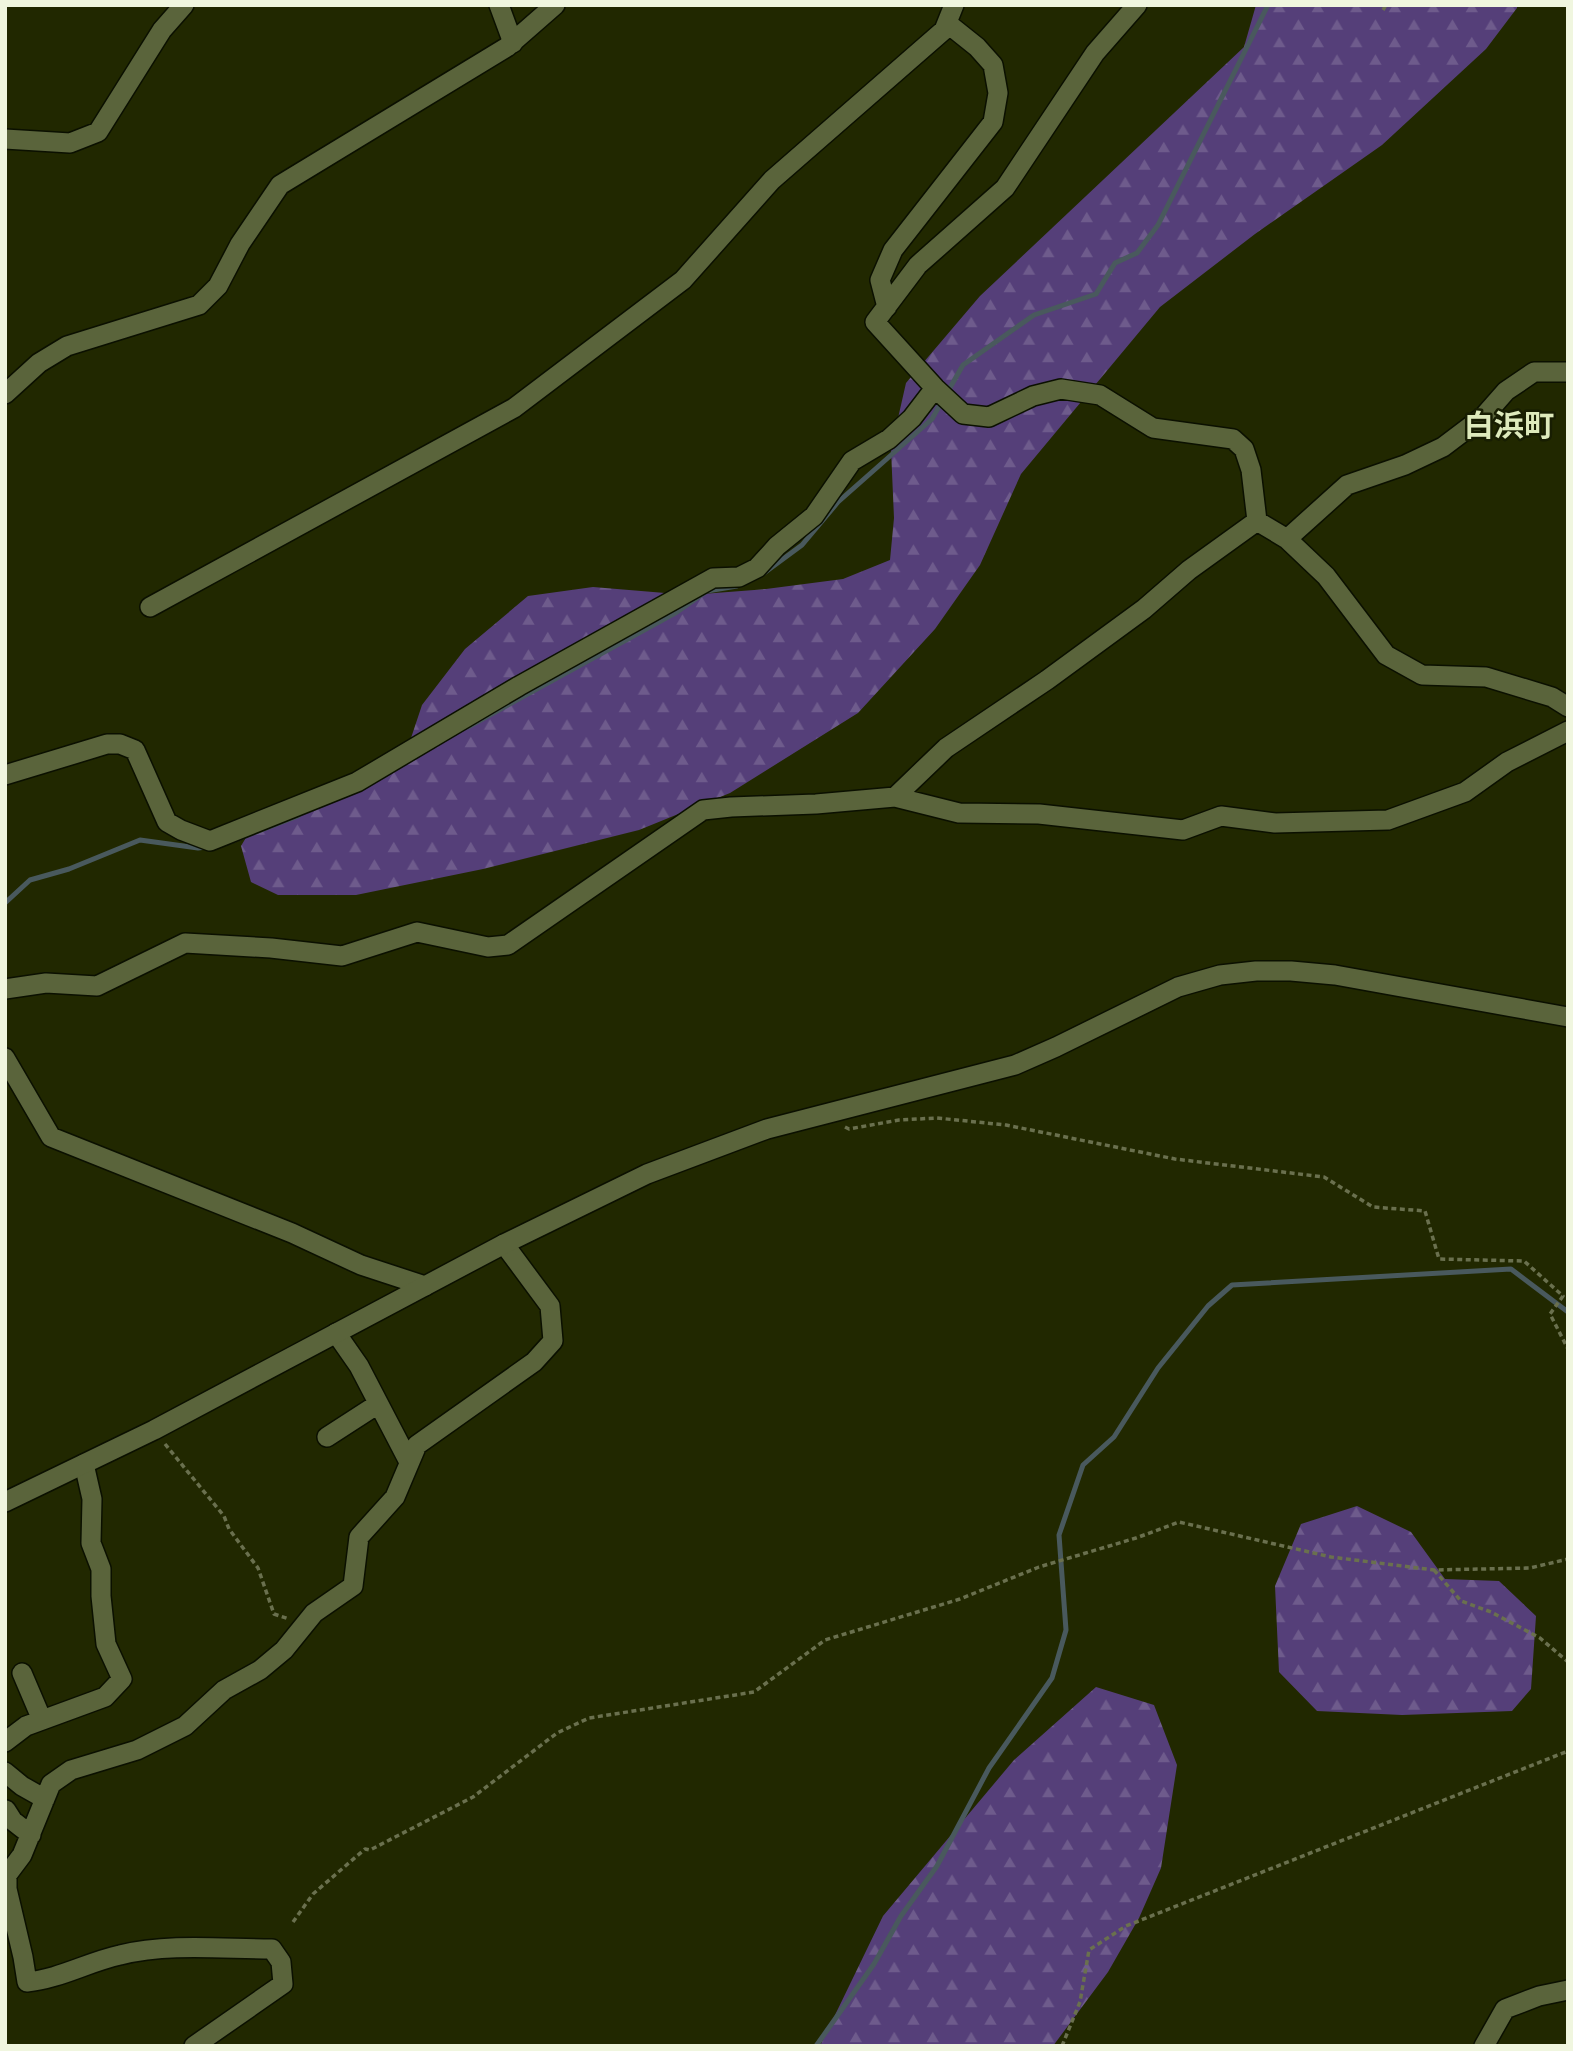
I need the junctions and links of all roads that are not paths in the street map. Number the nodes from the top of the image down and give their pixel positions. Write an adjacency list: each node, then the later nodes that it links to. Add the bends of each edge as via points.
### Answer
1 (184, 5): 7 (street, via 162,30 98,132 70,143)
2 (499, 5): 6 (street)
3 (555, 5): 6 (street)
4 (1138, 5): 8 (street, via 1094,53 1005,188 918,265)
5 (951, 14): 8 (street, via 993,65 999,93 993,122 893,250 880,281); 14 (street, via 944,30 772,180 683,280 514,408)
6 (513, 43): 11 (street, via 280,185 218,286 199,305 67,346 39,363)
7 (5, 139)
8 (887, 307): 10 (street, via 876,322)
9 (1568, 372): 13 (street, via 1534,372 1506,390 1484,416 1443,447 1347,485)
10 (937, 389): 12 (street, via 962,414 989,417 1032,396 1060,389 1100,395 1153,428 1233,439 1244,449 1251,470); 17 (street, via 890,439 852,461 814,516 757,568 739,578 713,578 357,782 211,841 167,822 135,750 121,744 107,744)
11 (5, 394)
12 (1257, 521): 13 (street); 18 (street, via 1058,672 946,748)
13 (1287, 539): 15 (street, via 1326,576 1386,655 1422,676 1486,677 1552,697)
14 (150, 607)
15 (1568, 707)
16 (1568, 731): 18 (street, via 1507,762 1465,792 1388,820 1275,823 1221,816 1183,830 1039,814 960,813)
17 (5, 775)
18 (895, 797): 19 (street, via 703,810 508,944 488,947 417,932 342,956 186,943 97,986 46,983)
19 (5, 989)
20 (1568, 1017): 22 (street, via 1335,975 1256,971 1220,975 1178,987 1015,1065 767,1129 647,1174)
21 (5, 1058): 23 (street, via 51,1137 361,1265)
22 (504, 1244): 23 (street); 27 (street, via 550,1306 553,1341 534,1362 417,1445)
23 (425, 1286): 24 (street)
24 (336, 1333): 25 (street); 28 (street)
25 (378, 1404): 26 (street); 27 (street)
26 (327, 1437)
27 (409, 1462): 34 (street, via 395,1497 359,1537 353,1586 314,1613 284,1650 224,1690 185,1726 137,1750 71,1770 51,1784)
28 (84, 1464): 29 (street); 31 (street, via 92,1499 91,1543 101,1569 106,1644 122,1679 105,1697)
29 (5, 1502)
30 (22, 1673): 31 (street)
31 (42, 1720): 32 (street)
32 (5, 1742)
33 (5, 1772): 34 (street)
34 (46, 1799): 36 (street)
35 (6, 1810): 36 (street)
36 (31, 1835): 37 (street, via 7,1875)
37 (12, 1940): 39 (street, via 27,1982 121,1954 174,1948 272,1950 281,1962 283,1984)
38 (1568, 1990): 40 (street, via 1505,2009)
39 (194, 2046)
40 (1484, 2046)

